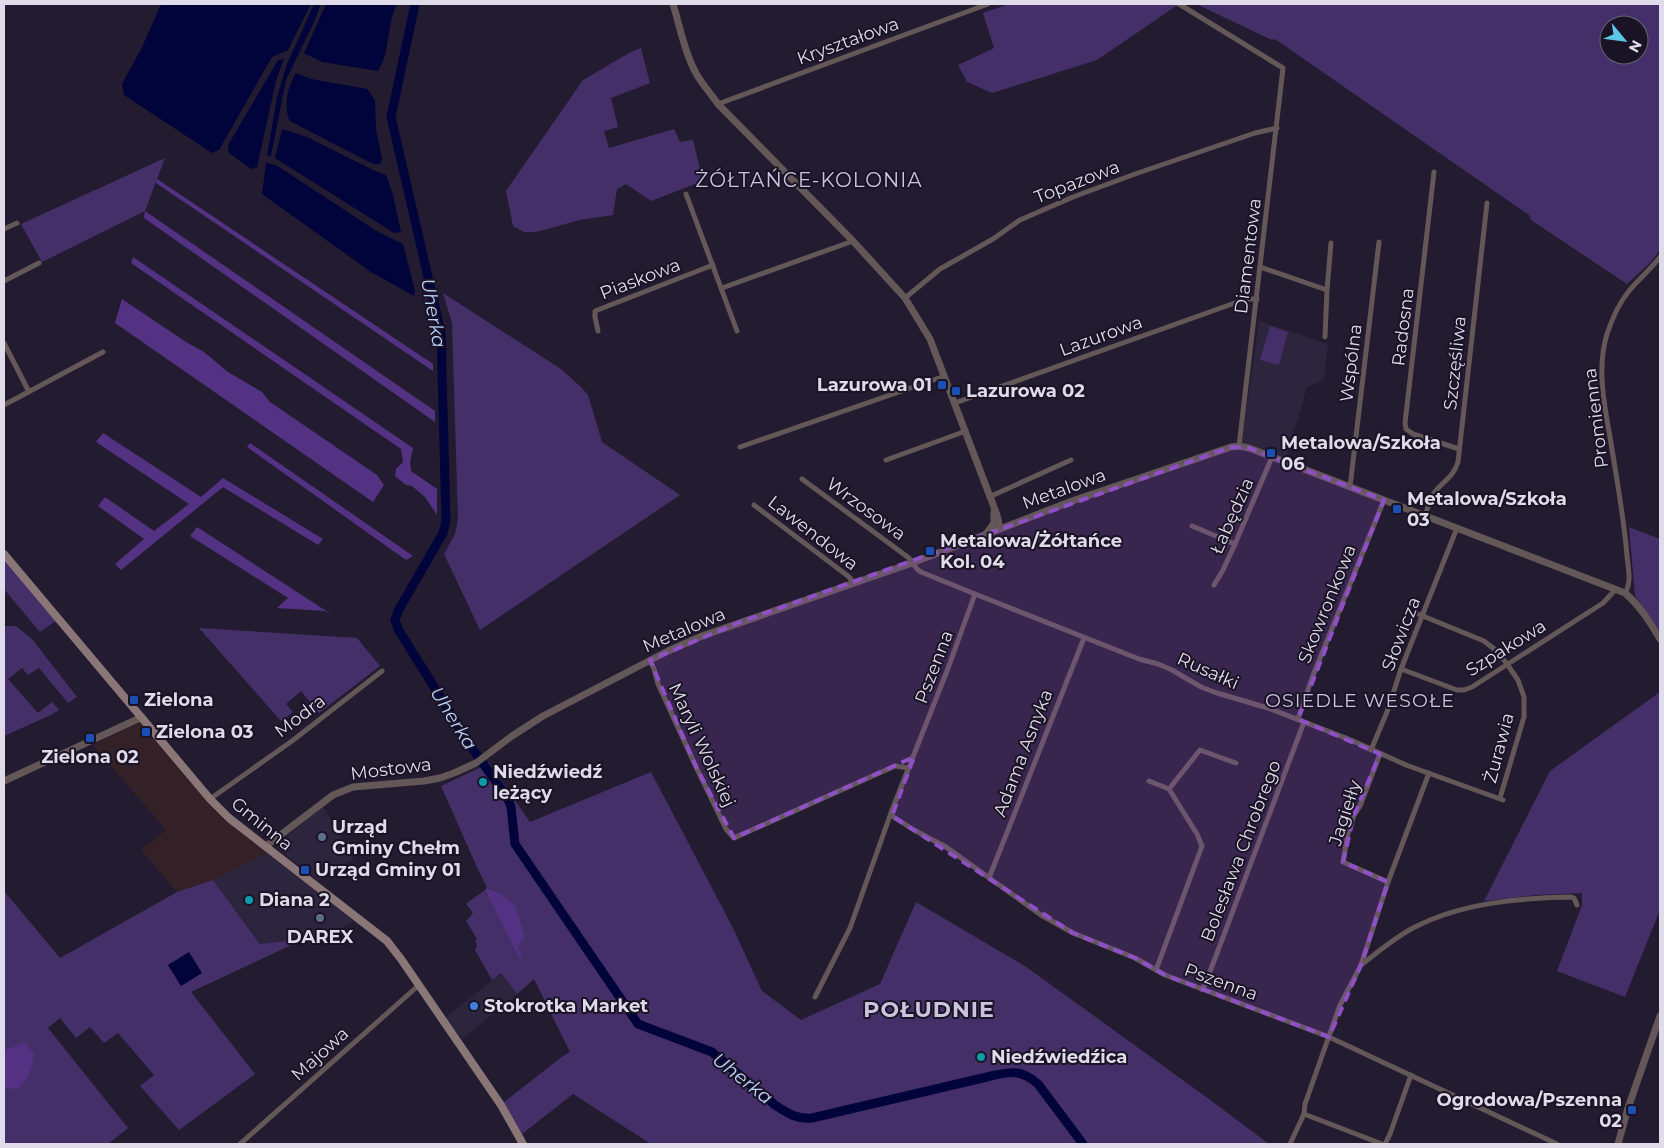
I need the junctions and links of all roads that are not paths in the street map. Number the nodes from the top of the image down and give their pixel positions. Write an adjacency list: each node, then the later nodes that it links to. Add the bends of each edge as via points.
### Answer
1 (673, 4): 4 (street, via 697,75)
2 (988, 4): 4 (street, Kryształowa)
3 (1179, 4): 5 (street, Diamentowa, via 1284,68)
4 (718, 104): 11 (street)
5 (1277, 128): 17 (street, Diamentowa); 21 (street, Topazowa, via 1135,174 1020,220 994,239 940,269)
6 (1434, 172): 35 (street, Radosna, via 1405,423 1406,429 1413,434)
7 (686, 194): 16 (street)
8 (1487, 203): 35 (street, Szczęśliwa)
9 (17, 223): 10 (street)
10 (4, 229)
11 (853, 241): 19 (street); 21 (street)
12 (1379, 242): 40 (street, Wspólna)
13 (1331, 243): 20 (street)
14 (1660, 257): 59 (street, Promienna, via 1618,307 1607,335 1601,371 1622,506 1629,583)
15 (39, 264): 18 (street)
16 (713, 265): 19 (street); 23 (street, Piaskowa, via 595,311)
17 (1260, 266): 20 (street); 22 (street, Diamentowa)
18 (4, 281)
19 (722, 288): 24 (street)
20 (1328, 290): 25 (street)
21 (904, 298): 28 (street, via 930,339)
22 (1257, 299): 30 (street, Lazurowa, via 1246,299); 33 (street, Diamentowa)
23 (598, 331)
24 (737, 331)
25 (1325, 337)
26 (4, 343): 29 (street)
27 (103, 352): 29 (street)
28 (944, 376): 30 (street); 34 (street)
29 (29, 392): 31 (street)
30 (955, 403): 32 (street)
31 (4, 406)
32 (966, 431): 37 (street); 41 (street)
33 (1239, 446): 36 (street); 48 (street, Metalowa)
34 (740, 447)
35 (1459, 449): 46 (street, Szczęśliwa, via 1455,472 1430,499)
36 (1272, 457): 40 (street); 53 (street, Łabędzia)
37 (886, 460)
38 (1071, 460): 41 (street)
39 (802, 479): 55 (street, Wrzosowa)
40 (1350, 487): 42 (street)
41 (989, 497): 44 (street)
42 (1384, 500): 46 (street); 69 (street, Skowronkowa)
43 (754, 505): 56 (street, Lawendowa)
44 (994, 507): 45 (street); 47 (street)
45 (997, 515): 48 (street); 51 (street)
46 (1425, 516): 50 (street)
47 (994, 523): 51 (street); 52 (street)
48 (1015, 523): 51 (street, Metalowa)
49 (1192, 526): 53 (street)
50 (1457, 528): 58 (street); 61 (street, Słowicza)
51 (1000, 529): 52 (street, Metalowa)
52 (986, 534): 55 (street, Metalowa)
53 (1235, 544): 57 (street, Łabędzia)
54 (4, 554): 68 (main road, Gminna)
55 (912, 563): 56 (street, Metalowa); 60 (street, via 921,572)
56 (854, 583): 64 (street, Metalowa, via 702,636)
57 (1214, 584)
58 (1616, 589): 59 (street); 65 (street, Szpakowa, via 1603,604)
59 (1625, 593): 63 (street, via 1635,601)
60 (975, 594): 62 (street, Rusałki); 75 (street, Pszenna)
61 (1420, 615): 65 (street, Żurawia, via 1484,641); 66 (street, Słowicza)
62 (1084, 638): 69 (street, Rusałki, via 1158,664 1201,687); 84 (street, Adama Asnyka)
63 (1660, 639)
64 (650, 660): 73 (street, Metalowa, via 544,716); 75 (street, Maryli Wolskiej, via 696,769 726,829 734,838 895,766)
65 (1507, 664): 66 (street, Szpakowa, via 1464,690); 81 (street, Żurawia, via 1524,697 1524,717)
66 (1401, 669): 71 (street, Słowicza)
67 (382, 671): 80 (street, Modra)
68 (142, 717): 78 (street); 80 (main road, Gminna)
69 (1298, 719): 70 (street, Rusałki)
70 (1304, 722): 71 (street, Rusałki); 90 (street, Bolesława Chrobrego)
71 (1370, 750): 72 (street, Rusałki)
72 (1380, 754): 76 (street, Rusałki); 85 (street, Jagiełły, via 1354,815 1343,862)
73 (476, 763): 83 (street, Mostowa, via 440,778 366,785 342,791 323,801)
74 (1236, 763): 79 (street, via 1200,750)
75 (909, 768): 82 (street, Pszenna)
76 (1429, 774): 81 (street, Rusałki); 85 (street)
77 (1149, 781): 79 (street)
78 (4, 782)
79 (1169, 789): 88 (street, via 1202,846)
80 (210, 799): 83 (main road, Gminna)
81 (1502, 799)
82 (892, 816): 84 (street, Pszenna, via 946,847); 91 (street, Pszenna, via 850,928)
83 (266, 846): 89 (main road, Gminna, via 387,941)
84 (989, 878): 88 (street, Pszenna, via 1073,933)
85 (1388, 882): 87 (street)
86 (1577, 905): 87 (street, via 1571,897 1480,904 1415,927)
87 (1361, 965): 94 (street, via 1340,1005)
88 (1156, 970): 90 (street, Pszenna)
89 (419, 985): 97 (street, Majowa); 98 (main road, Gminna, via 501,1104)
90 (1201, 989): 94 (street, Pszenna)
91 (815, 997)
92 (1660, 1016): 93 (street)
93 (1659, 1025): 102 (street)
94 (1329, 1037): 95 (street, Pszenna); 96 (street)
95 (1411, 1075): 100 (street); 101 (street, Pszenna)
96 (1304, 1114): 99 (street); 100 (street)
97 (240, 1144)
98 (523, 1144)
99 (1290, 1144)
100 (1384, 1144)
101 (1557, 1144)
102 (1618, 1144)

